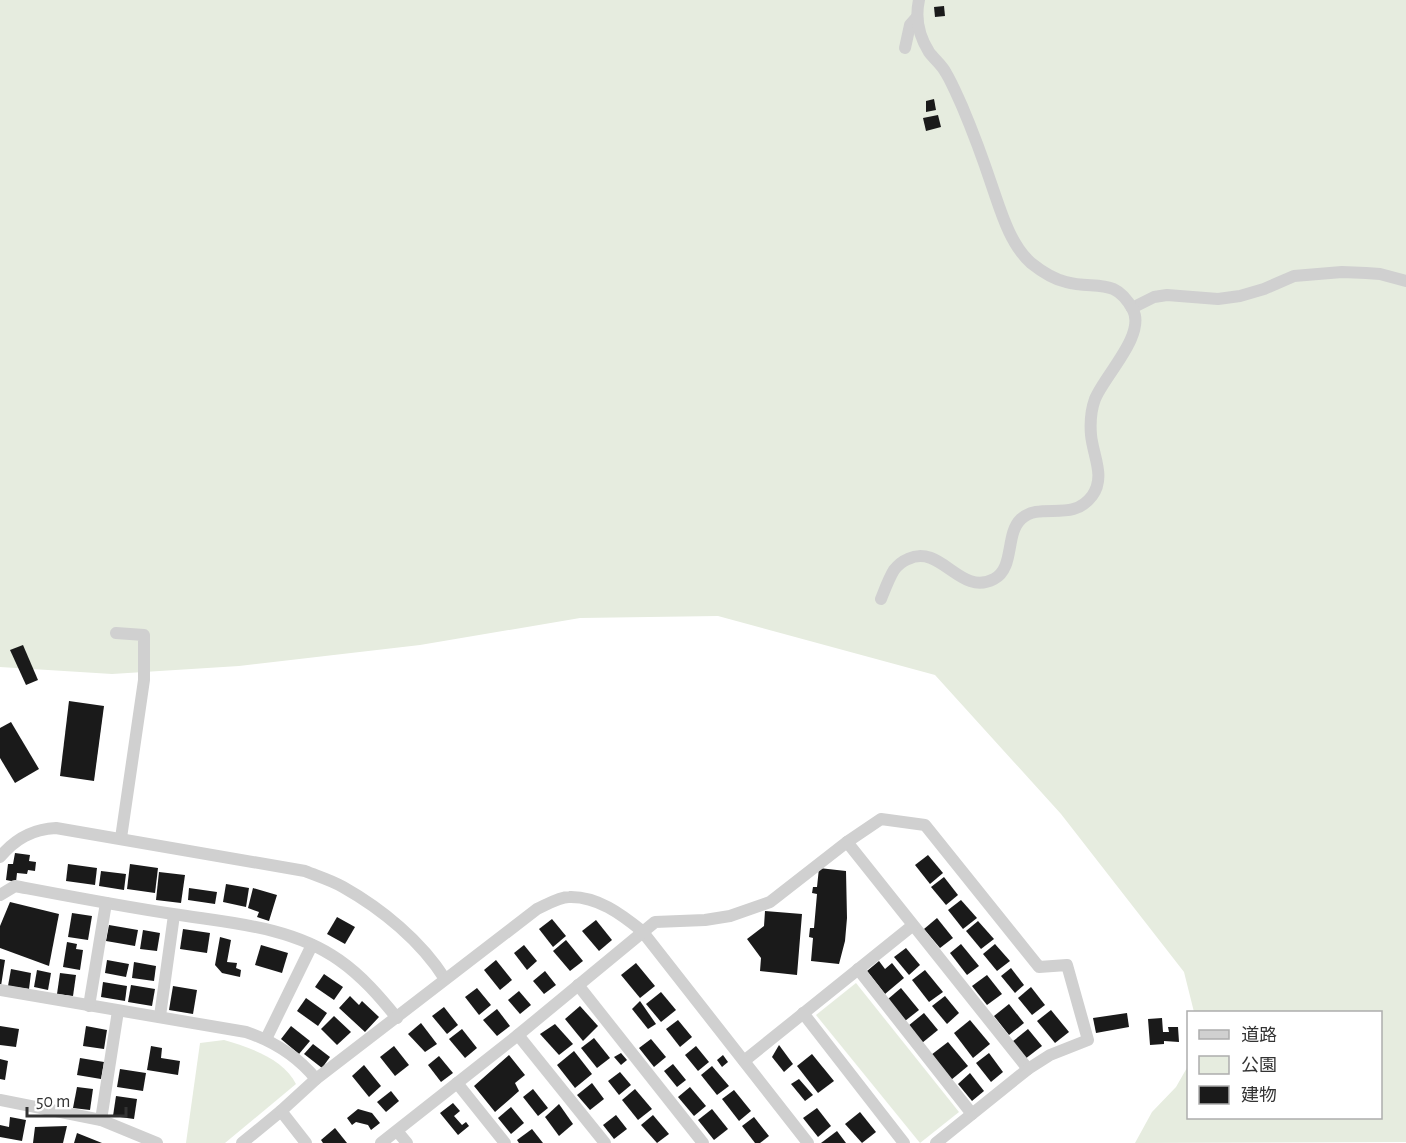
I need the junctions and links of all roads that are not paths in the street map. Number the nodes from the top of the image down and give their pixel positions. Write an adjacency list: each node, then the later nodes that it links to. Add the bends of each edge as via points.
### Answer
1 (919, 0): 2 (street)
2 (917, 17): 3 (street, via 910,25); 5 (street, via 925,44 962,104 1007,228 1023,255 1047,274 1067,282 1115,289)
3 (904, 48)
4 (1406, 281): 5 (street, via 1366,273 1294,276 1240,296 1218,299 1167,295)
5 (1132, 308): 6 (street, via 1135,327 1094,404 1091,436 1099,474 1091,498 1070,511 1040,511 1024,516 1013,530 1006,564 994,579 975,584 936,560 916,555 895,569)
6 (881, 599)
7 (116, 633): 8 (street, via 144,635 144,680)
8 (121, 838): 10 (street, via 41,829 11,845); 18 (street, via 305,870 341,885 375,906 436,965)
9 (847, 842): 14 (street); 15 (street, via 770,902 729,916 655,922); 29 (street, via 881,819 925,825 1039,967 1066,965 1088,1040 1050,1055)
10 (0, 857)
11 (0, 895): 12 (street, via 15,886)
12 (106, 903): 13 (street); 21 (street)
13 (174, 915): 16 (street, via 240,923 290,935); 24 (street)
14 (912, 926): 17 (street); 29 (street)
15 (642, 931): 18 (street, via 595,901 567,897 537,909); 19 (street); 28 (street)
16 (312, 945): 25 (street, via 339,960 374,990); 27 (street)
17 (858, 969): 23 (street); 34 (street)
18 (445, 979): 25 (street)
19 (578, 985): 26 (street); 44 (street)
20 (0, 990): 21 (street)
21 (89, 1006): 22 (street)
22 (118, 1011): 24 (street); 35 (street)
23 (803, 1013): 28 (street); 46 (street)
24 (160, 1016): 27 (street)
25 (397, 1018): 30 (street)
26 (518, 1035): 31 (street); 43 (street)
27 (266, 1039): 30 (street)
28 (744, 1061): 45 (street)
29 (1028, 1070): 34 (street)
30 (316, 1079): 33 (street)
31 (457, 1083): 36 (street); 42 (street)
32 (0, 1100): 35 (street)
33 (281, 1111): 38 (street); 39 (street)
34 (972, 1114): 47 (street)
35 (101, 1120): 37 (street)
36 (397, 1131): 40 (street); 41 (street)
37 (157, 1143)
38 (242, 1143)
39 (306, 1143)
40 (381, 1143)
41 (407, 1143)
42 (505, 1143)
43 (605, 1143)
44 (703, 1143)
45 (808, 1143)
46 (904, 1143)
47 (936, 1143)

